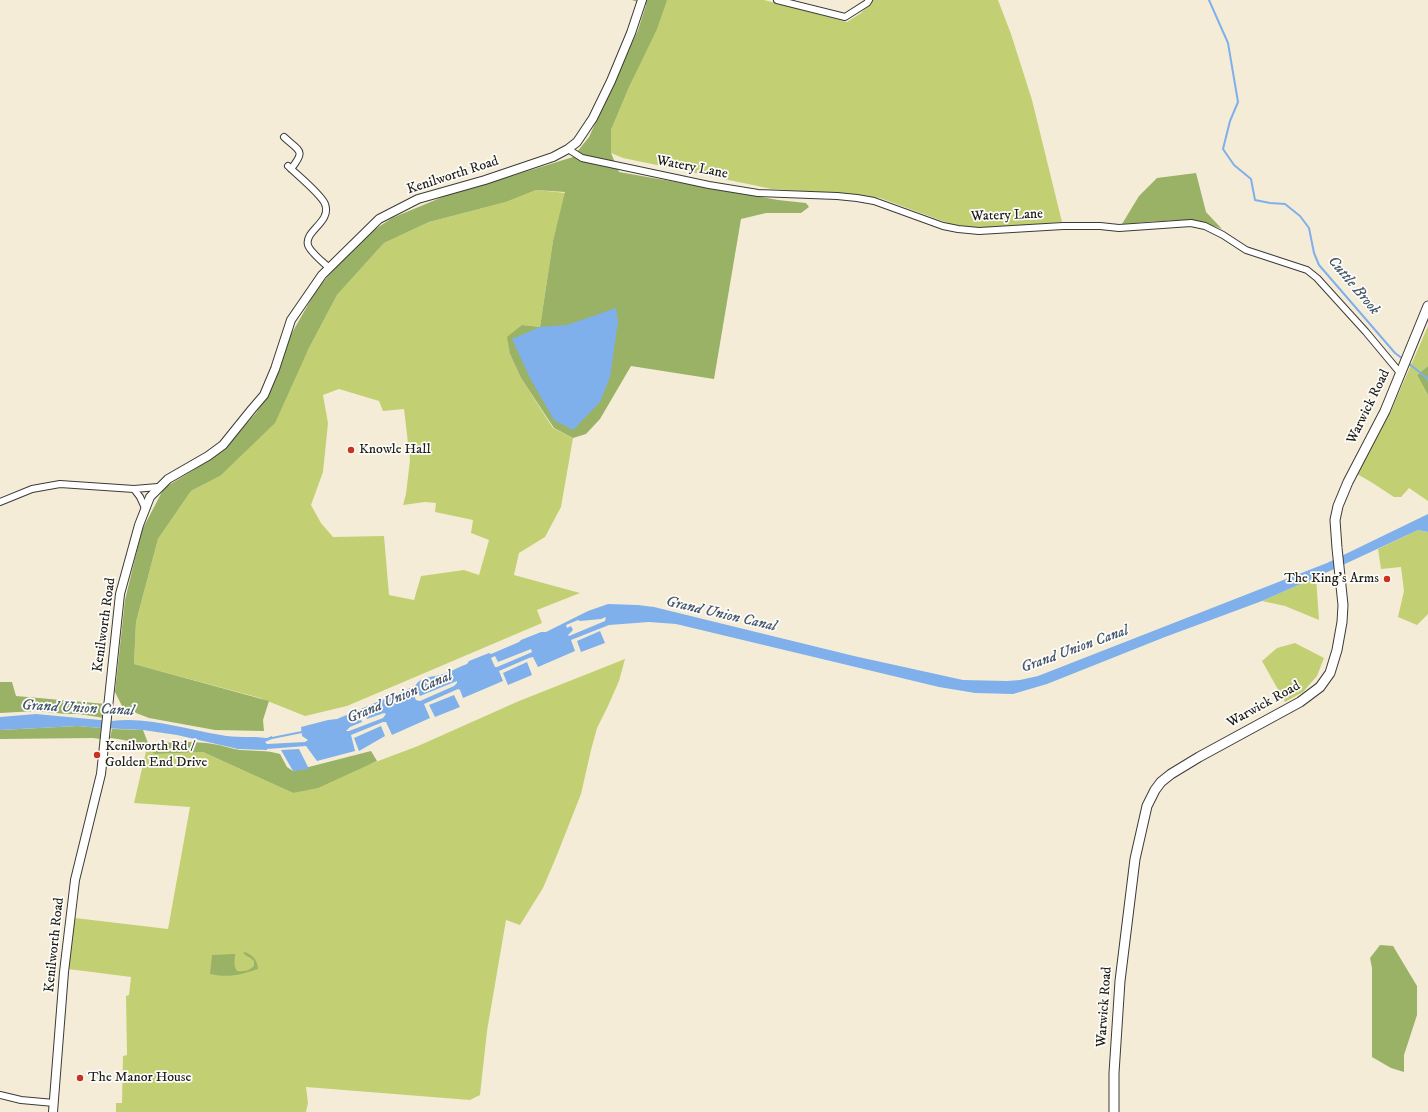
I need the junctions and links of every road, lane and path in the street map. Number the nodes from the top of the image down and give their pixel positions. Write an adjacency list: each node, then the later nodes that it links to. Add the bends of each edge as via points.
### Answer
1 (642, 0): 5 (main road, Kenilworth Road, via 631,33 593,118 577,142)
2 (777, 0): 3 (street, via 845,17)
3 (868, 0)
4 (284, 138): 6 (street, via 300,154 289,167 325,203 324,218 307,243)
5 (568, 149): 6 (main road, Kenilworth Road, via 553,157 485,180 418,198 379,219); 8 (street, Watery Lane, via 582,158 710,185 758,193 857,198 958,229 978,231 1063,226 1118,228 1191,223 1205,226 1246,250 1307,270 1318,278)
6 (328, 268): 9 (main road, Kenilworth Road, via 291,320 264,395 223,445)
7 (1428, 306): 8 (main road, Warwick Road)
8 (1401, 374): 16 (main road, Warwick Road, via 1338,506 1335,520 1343,605 1341,632 1333,664 1325,681 1300,702 1171,774 1161,782 1147,806 1135,859 1120,981)
9 (158, 487): 10 (street); 12 (main road, Kenilworth Road)
10 (134, 489): 11 (street, via 60,484 32,489); 12 (street)
11 (0, 502)
12 (145, 508): 14 (main road, Kenilworth Road, via 120,594 101,774 75,880 64,972)
13 (0, 1095): 14 (street)
14 (54, 1103): 15 (main road, Kenilworth Road)
15 (53, 1112)
16 (1114, 1112)

